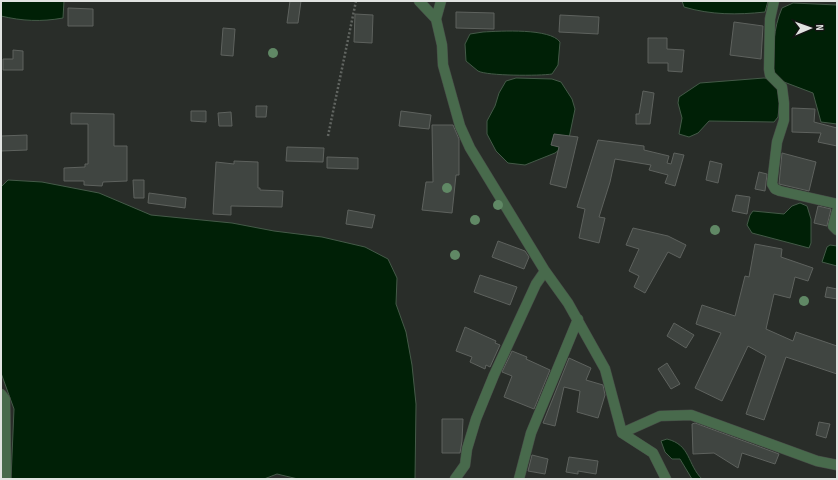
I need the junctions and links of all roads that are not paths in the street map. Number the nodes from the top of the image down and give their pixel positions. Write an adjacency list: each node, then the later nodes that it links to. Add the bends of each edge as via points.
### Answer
1 (419, 1): 4 (street)
2 (441, 1): 4 (street)
3 (774, 1): 5 (street, via 770,19 769,69 770,75 782,87 785,111 777,142 772,184 780,191)
4 (436, 19): 8 (street, via 442,45 443,65 460,126 470,148)
5 (837, 204)
6 (837, 211): 7 (street, via 833,226)
7 (837, 230)
8 (545, 271): 9 (street); 14 (street, via 536,284 494,375 476,419 465,465)
9 (578, 319): 11 (street, via 605,368); 15 (street, via 531,433)
10 (1, 394): 13 (street, via 5,399)
11 (622, 433): 12 (street, via 660,416 691,415); 16 (street, via 654,454)
12 (837, 465)
13 (6, 479)
14 (455, 479)
15 (519, 479)
16 (666, 479)

